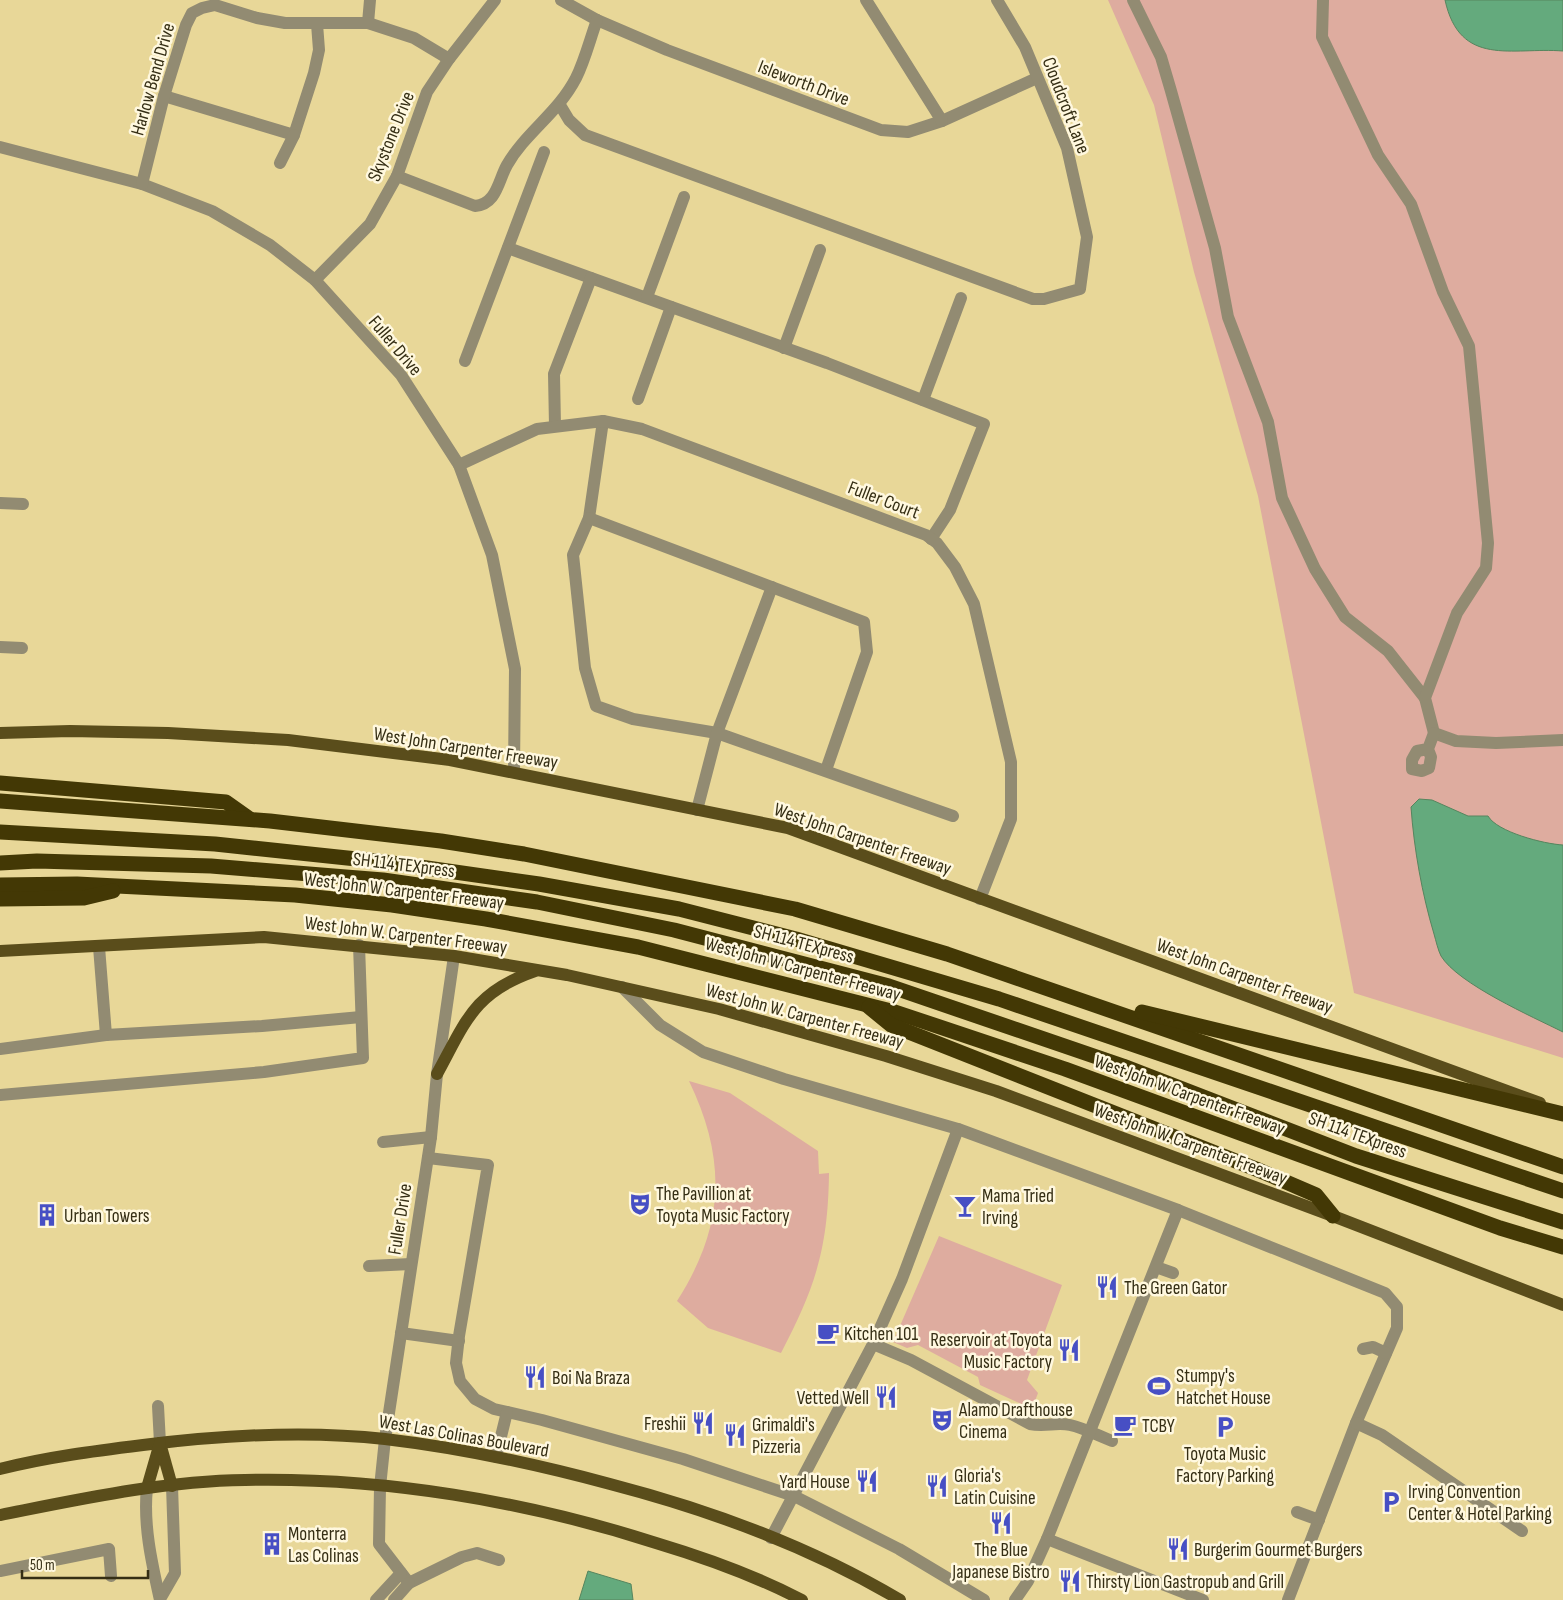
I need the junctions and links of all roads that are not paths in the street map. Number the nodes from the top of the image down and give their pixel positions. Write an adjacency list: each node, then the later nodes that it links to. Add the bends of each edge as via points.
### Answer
1 (370, 0): 9 (street)
2 (495, 0): 11 (street, Skystone Drive)
3 (561, 0): 8 (street, Isleworth Drive)
4 (866, 0): 15 (street)
5 (997, 0): 12 (street, Cloudcroft Lane, via 1025,47)
6 (1133, 0): 44 (street, via 1160,57 1171,91 1214,248 1228,317 1268,422 1282,498 1315,569 1345,617 1388,650)
7 (1323, 0): 44 (street, via 1322,37 1378,155 1410,204 1443,292 1469,346 1488,543 1486,568 1457,613)
8 (597, 20): 14 (street, via 577,76); 15 (street, Isleworth Drive, via 667,50 881,130 908,132)
9 (368, 23): 10 (street, Harlow Bend Drive); 11 (street, Harlow Bend Drive, via 414,38)
10 (317, 24): 13 (street, Harlow Bend Drive, via 257,18 215,5 202,8 192,13 186,24); 16 (street, via 319,50)
11 (449, 59): 20 (street, Skystone Drive, via 427,92)
12 (1037, 78): 14 (street, Cloudcroft Lane, via 1067,148 1087,237 1080,289 1033,299 585,135 569,120); 15 (street, Isleworth Drive)
13 (164, 96): 16 (street); 21 (street, Harlow Bend Drive)
14 (560, 105): 20 (street, via 522,143 507,165 493,198 484,206 475,206)
15 (942, 121)
16 (294, 135): 19 (street)
17 (0, 147): 21 (street, Fuller Drive)
18 (544, 152): 23 (street)
19 (280, 164)
20 (397, 176): 26 (street, Skystone Drive, via 370,224)
21 (142, 184): 26 (street, Fuller Drive, via 212,211 270,245)
22 (684, 197): 27 (street)
23 (508, 248): 25 (street); 31 (street)
24 (820, 250): 30 (street)
25 (591, 278): 27 (street); 35 (street, via 554,374)
26 (315, 280): 36 (street, Fuller Drive, via 401,375)
27 (647, 297): 29 (street)
28 (961, 298): 33 (street)
29 (671, 307): 30 (street); 32 (street)
30 (784, 348): 33 (street)
31 (465, 361)
32 (638, 399)
33 (923, 400): 40 (street, via 984,424 950,510)
34 (603, 421): 35 (street, Fuller Court); 39 (street); 40 (street, Fuller Court, via 668,438 926,534)
35 (555, 426): 36 (street, Fuller Court, via 537,429)
36 (459, 465): 51 (street, Fuller Drive, via 492,555 506,613 515,669)
37 (0, 503): 38 (street)
38 (23, 504)
39 (590, 518): 41 (street); 47 (street, via 573,555 585,668 596,706 633,719)
40 (931, 539): 62 (street, Fuller Court, via 955,567 974,604 1011,762 1011,819)
41 (772, 587): 47 (street); 50 (street, via 864,622 867,652)
42 (0, 647): 43 (street)
43 (22, 648)
44 (1425, 698): 46 (street)
45 (0, 733): 51 (main road, West John Carpenter Freeway, via 158,732 288,740)
46 (1434, 733): 48 (street, via 1456,741 1496,744); 49 (street)
47 (717, 734): 50 (street); 54 (street)
48 (1563, 740)
49 (1428, 749)
50 (826, 770): 55 (street)
51 (514, 771): 54 (main road, West John Carpenter Freeway)
52 (0, 783): 56 (highway, via 226,802)
53 (0, 801): 56 (highway)
54 (697, 810): 62 (main road, West John Carpenter Freeway, via 788,828)
55 (953, 816)
56 (251, 820): 69 (highway, via 496,849 795,909 947,954)
57 (0, 832): 82 (highway, SH 114 TEXpress, via 215,844 385,862 539,884 679,909 796,939 999,999)
58 (0, 863): 85 (highway, SH 114 TEXpress, via 37,861 211,866 383,880 537,902 674,930 889,986 1123,1066 1356,1156)
59 (0, 884): 60 (highway, West John W Carpenter Freeway)
60 (132, 886): 61 (highway, via 84,898); 70 (highway, West John W Carpenter Freeway, via 295,895 486,919 638,946)
61 (0, 899)
62 (980, 899): 76 (main road, West John Carpenter Freeway)
63 (358, 945): 64 (main road, West John W. Carpenter Freeway, via 264,937); 66 (main road, West John W. Carpenter Freeway); 71 (street)
64 (99, 947): 65 (main road, West John W. Carpenter Freeway); 72 (street)
65 (0, 951)
66 (454, 956): 67 (main road, West John W. Carpenter Freeway); 74 (street, Fuller Drive)
67 (537, 970): 68 (main road, West John W. Carpenter Freeway); 74 (main road, via 506,982 473,1009)
68 (622, 988): 77 (street, via 660,1025 703,1052); 84 (main road, West John W. Carpenter Freeway, via 718,1009 996,1091)
69 (1057, 992): 76 (highway); 81 (highway)
70 (864, 1003): 84 (highway, via 891,1025 1316,1195); 86 (highway, West John W Carpenter Freeway, via 1065,1069 1500,1228)
71 (361, 1017): 72 (street); 75 (street, via 363,1058 264,1072)
72 (106, 1035): 73 (street)
73 (0, 1049)
74 (437, 1074): 78 (street, Fuller Drive)
75 (0, 1095)
76 (1563, 1112)
77 (958, 1129): 83 (street); 94 (street)
78 (431, 1137): 79 (street); 80 (street, Fuller Drive)
79 (383, 1142)
80 (428, 1158): 87 (street, Fuller Drive); 93 (street, via 488,1165)
81 (1563, 1166)
82 (1563, 1191)
83 (1178, 1210): 89 (street); 96 (street, via 1385,1294 1397,1307 1397,1328)
84 (1333, 1216): 91 (main road, West John W. Carpenter Freeway)
85 (1563, 1222)
86 (1563, 1247)
87 (411, 1264): 88 (street); 92 (street, Fuller Drive)
88 (369, 1266)
89 (1156, 1267): 90 (street); 100 (street)
90 (1173, 1273)
91 (1563, 1305)
92 (401, 1333): 93 (street); 101 (street, Fuller Drive)
93 (459, 1341): 98 (street, via 456,1364 460,1381 475,1399)
94 (874, 1344): 100 (street, via 911,1360 1030,1424 1045,1427 1070,1425); 109 (street)
95 (1368, 1344): 96 (street)
96 (1386, 1353): 99 (street)
97 (158, 1406): 103 (street)
98 (507, 1412): 104 (street); 109 (street, via 683,1459)
99 (1356, 1423): 112 (street); 113 (street, via 1382,1435)
100 (1090, 1432): 102 (street); 115 (street)
101 (385, 1439): 103 (main road, West Las Colinas Boulevard, via 336,1435 244,1435); 104 (main road, West Las Colinas Boulevard); 107 (street, Fuller Drive)
102 (1112, 1441)
103 (160, 1443): 105 (main road, West Las Colinas Boulevard); 106 (main road); 108 (main road)
104 (496, 1457): 114 (main road, West Las Colinas Boulevard, via 708,1511)
105 (0, 1468)
106 (172, 1486): 107 (main road, via 245,1480); 108 (main road); 120 (street, via 175,1573)
107 (380, 1487): 119 (street, Fuller Drive, via 379,1544); 123 (main road, via 533,1508 613,1529 703,1557)
108 (147, 1488): 111 (main road); 120 (street, via 145,1502 153,1575)
109 (794, 1496): 114 (street); 125 (street, via 899,1549)
110 (1297, 1512): 112 (street)
111 (0, 1515)
112 (1319, 1520): 128 (street)
113 (1522, 1531)
114 (770, 1538): 124 (main road, West Las Colinas Boulevard)
115 (1047, 1539): 126 (street, via 1028,1581); 127 (street)
116 (499, 1560): 119 (street, via 477,1553)
117 (0, 1571): 118 (street, via 109,1549)
118 (111, 1576)
119 (405, 1578): 121 (street); 122 (street)
120 (160, 1600)
121 (376, 1600)
122 (394, 1600)
123 (802, 1600)
124 (900, 1600)
125 (984, 1600)
126 (1015, 1600)
127 (1203, 1600)
128 (1288, 1600)

